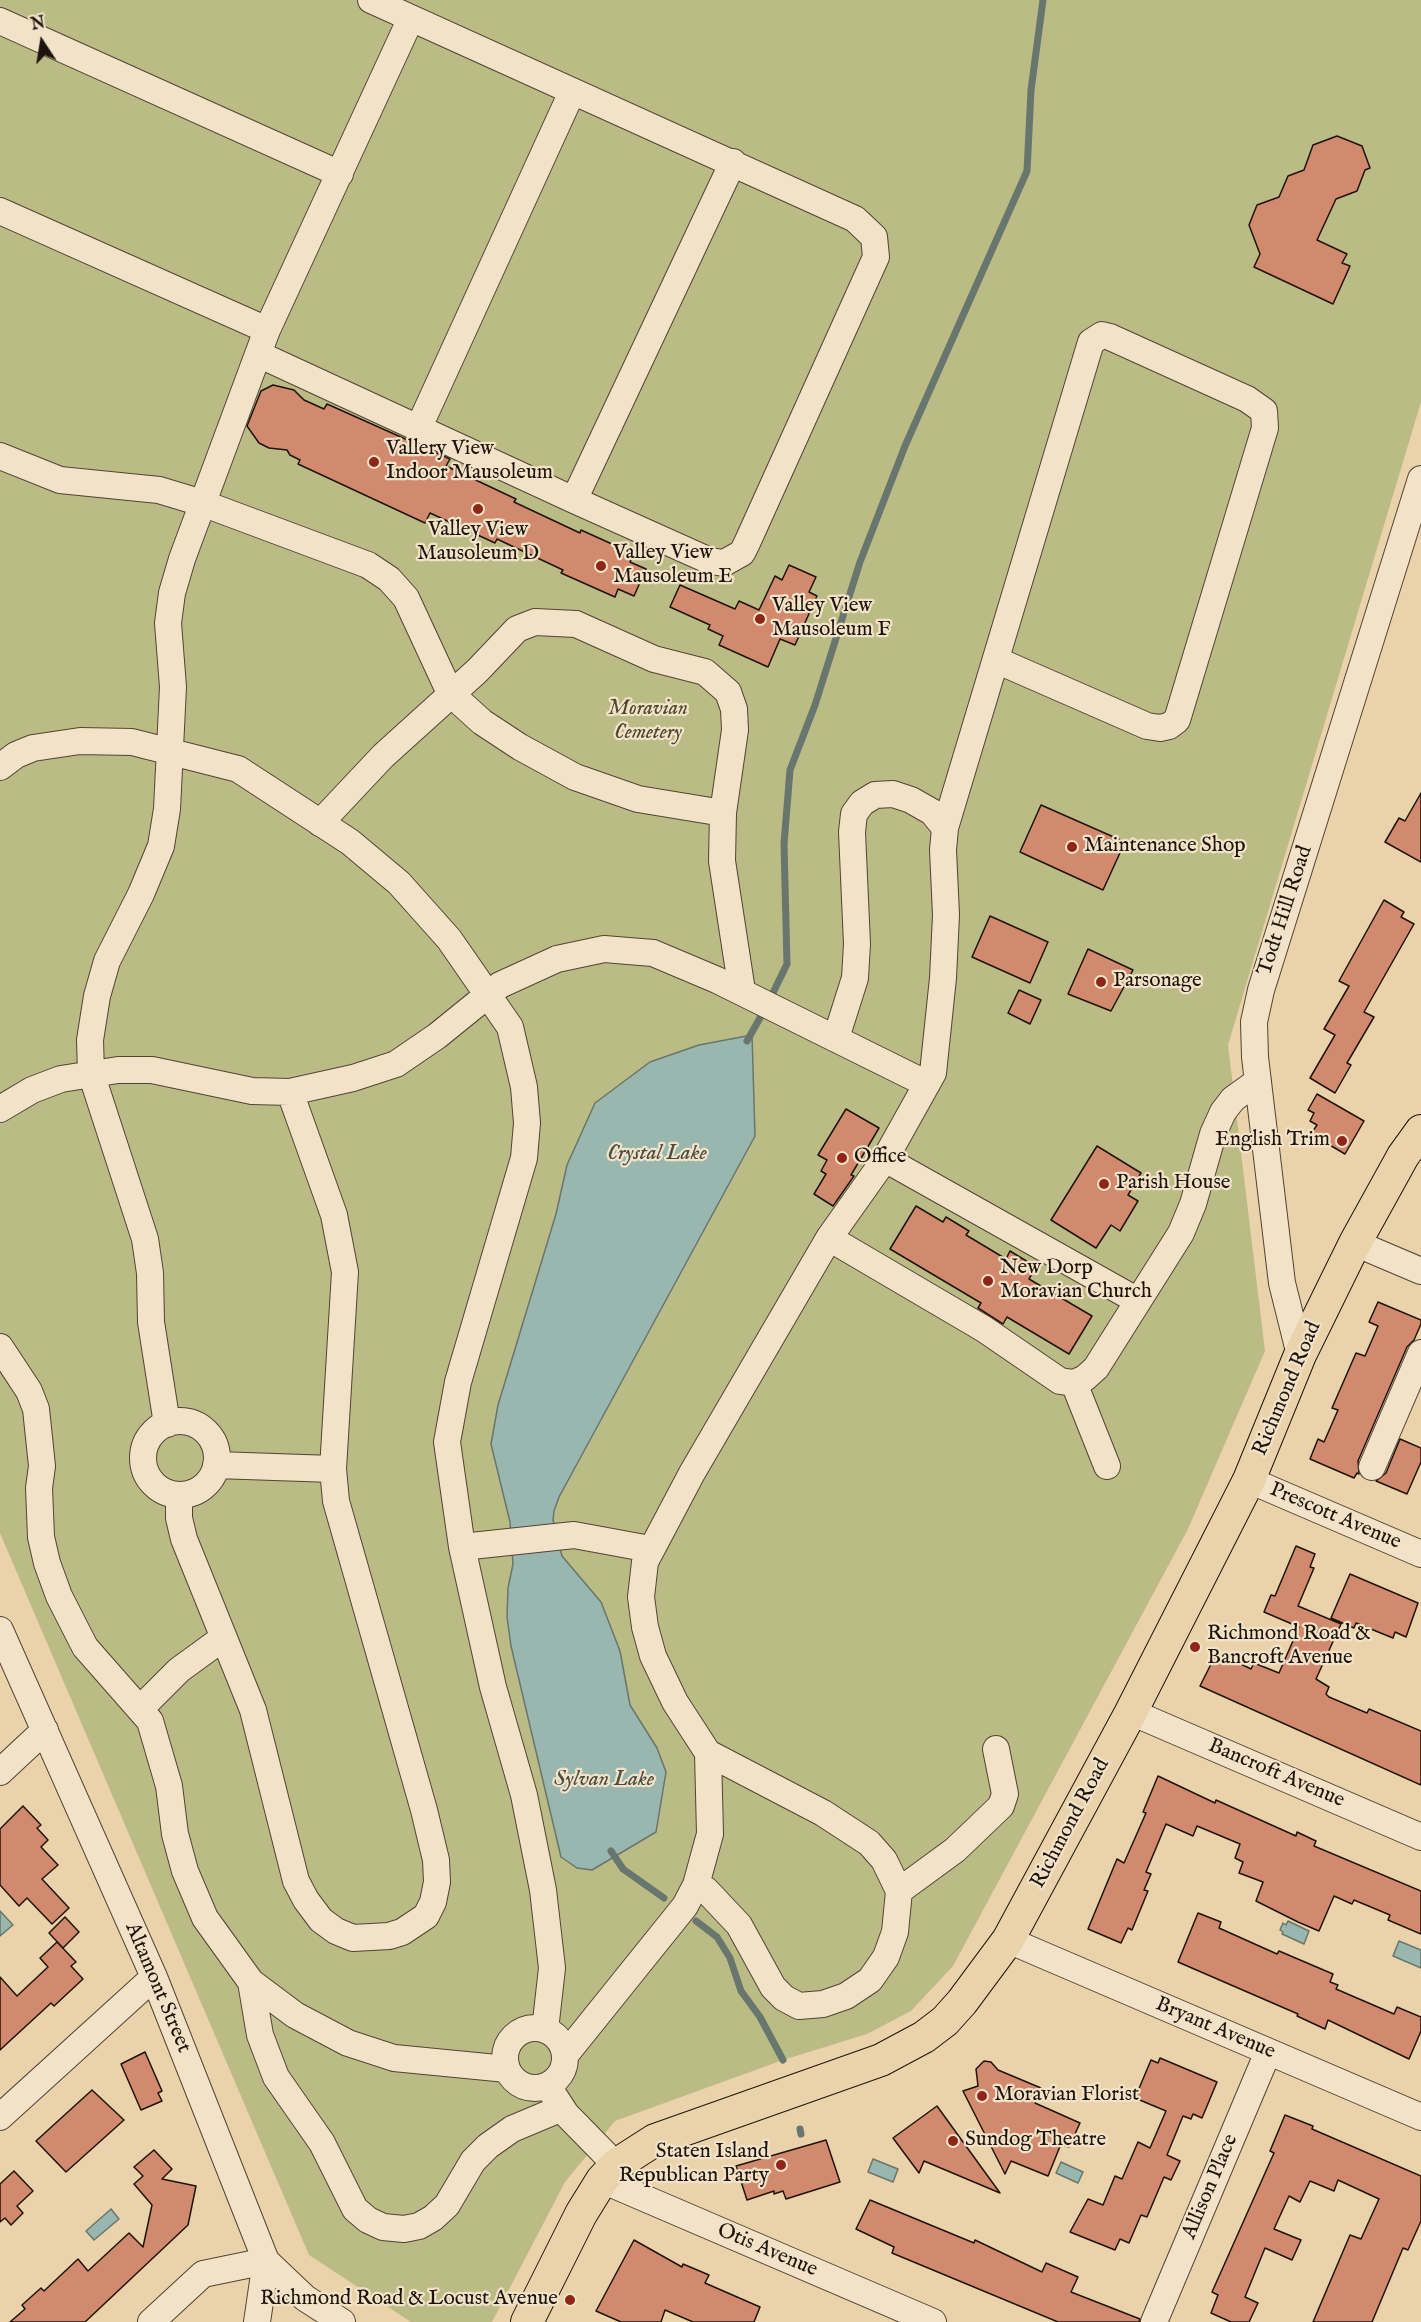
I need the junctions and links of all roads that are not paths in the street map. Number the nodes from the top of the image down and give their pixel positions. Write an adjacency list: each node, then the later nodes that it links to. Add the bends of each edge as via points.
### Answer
1 (371, 0): 2 (street)
2 (411, 18): 4 (street); 6 (street)
3 (0, 21): 6 (street)
4 (572, 92): 5 (street); 10 (street)
5 (733, 162): 13 (street); 13 (street, via 855,219 874,237 876,247 876,257 747,543 734,559 724,563 711,561)
6 (340, 174): 8 (street)
7 (0, 211): 8 (street)
8 (267, 330): 9 (street)
9 (258, 354): 10 (street); 14 (street)
10 (419, 427): 13 (street)
11 (0, 456): 14 (street, via 60,480 159,490)
12 (1421, 479): 26 (street, Todt Hill Road, via 1261,990 1254,1022)
13 (574, 500)
14 (202, 503): 16 (street, via 368,565 389,579 406,598); 17 (street, via 172,593 168,623 173,687)
15 (996, 660): 15 (street, via 1088,348 1096,336 1110,337 1247,399 1264,411 1265,428 1177,720 1160,728 1147,726); 21 (street)
16 (450, 693): 19 (street, via 482,722 575,777 638,800); 19 (street, via 517,629 535,621 576,624 654,659 705,672 728,692 734,709 735,729); 20 (street)
17 (170, 751): 18 (street, via 132,742 80,741 33,748); 20 (street, via 238,769); 25 (street, via 161,846 107,961 90,1040)
18 (1, 765)
19 (723, 813): 23 (street, via 722,861)
20 (320, 823): 22 (street, via 350,842 399,883 449,939)
21 (945, 828): 24 (street, via 932,812 892,794 875,795 862,803 855,814 855,978); 27 (street, via 943,978 933,1073)
22 (489, 994): 23 (street, via 557,959 604,949 653,953); 28 (street, via 396,1064); 47 (street, via 510,1027 519,1056 527,1123 524,1158 451,1411 447,1442)
23 (747, 994): 24 (street)
24 (836, 1038): 27 (street)
25 (91, 1073): 28 (street, via 152,1070 252,1090); 29 (street, via 32,1090); 40 (street, via 145,1239 151,1322)
26 (1258, 1081): 35 (street, via 1233,1099 1223,1112 1181,1233); 38 (street, Todt Hill Road, via 1282,1283)
27 (927, 1084): 31 (street)
28 (290, 1092): 44 (street, via 334,1215 345,1272)
29 (0, 1108)
30 (1421, 1131): 33 (main road, Richmond Road)
31 (885, 1159): 32 (street); 35 (street)
32 (829, 1238): 39 (street, via 984,1329 1060,1381); 48 (street)
33 (1355, 1243): 34 (street); 38 (main road, Richmond Road)
34 (1421, 1271)
35 (1138, 1301): 39 (street, via 1096,1368)
36 (0, 1347): 52 (street, via 36,1409 42,1466 41,1537 46,1563 85,1647)
37 (1421, 1353): 43 (street)
38 (1300, 1355): 45 (main road, Richmond Road)
39 (1074, 1383): 42 (street)
40 (167, 1424): 41 (street, via 200,1427 214,1444); 46 (street, via 148,1440 143,1465 156,1486)
41 (216, 1465): 44 (street); 46 (street, via 207,1484)
42 (1107, 1466)
43 (1371, 1467)
44 (333, 1469): 51 (street, via 336,1501 436,1860 434,1902 416,1925 389,1936 353,1938 321,1920 306,1900 296,1881 253,1710)
45 (1249, 1480): 49 (street, Prescott Avenue); 53 (main road, Richmond Road)
46 (179, 1496): 51 (street, via 183,1539)
47 (462, 1547): 48 (street, via 574,1535); 64 (street, via 493,1687 524,1795 543,1890 552,1968)
48 (650, 1549): 56 (street, via 641,1597 653,1656 675,1702)
49 (1421, 1554)
50 (0, 1630): 54 (street, Altamont Street)
51 (223, 1638): 52 (street, via 179,1670)
52 (141, 1708): 63 (street, via 156,1733 184,1871 205,1918)
53 (1131, 1712): 58 (street, Bancroft Avenue); 61 (main road, Richmond Road)
54 (45, 1730): 57 (street); 62 (street, Altamont Street)
55 (996, 1749): 60 (street, via 1005,1794 1001,1806 955,1850)
56 (708, 1753): 59 (street, via 710,1834); 60 (street, via 823,1813 869,1843 884,1860)
57 (0, 1772)
58 (1421, 1837)
59 (696, 1885): 60 (street, via 706,1890 739,1925 773,1987 799,2006 823,2004 846,1996 870,1980 886,1957 895,1932); 66 (street, via 677,1919)
60 (899, 1891)
61 (1008, 1940): 65 (street, Bryant Avenue); 72 (main road, Richmond Road, via 962,2002 924,2037 881,2060 655,2140)
62 (154, 1977): 70 (street); 73 (street, Altamont Street)
63 (251, 1982): 67 (street, via 296,2015 348,2043 394,2058); 69 (street, via 260,2035 276,2077 322,2143 355,2209 384,2227 404,2229 433,2218 447,2205 473,2161 488,2146 512,2128)
64 (545, 2030): 66 (street, via 559,2039); 67 (street, via 526,2030 510,2041)
65 (1268, 2052): 71 (street, Bryant Avenue); 79 (street, Allison Place)
66 (566, 2054): 68 (street, via 562,2073)
67 (507, 2069): 68 (street, via 517,2082 529,2088)
68 (548, 2086): 69 (street)
69 (562, 2108): 72 (street)
70 (0, 2117)
71 (1421, 2117)
72 (609, 2173): 77 (main road, Richmond Road, via 581,2214); 78 (street, Otis Avenue)
73 (266, 2261): 74 (street, via 202,2274); 75 (street); 76 (street, Altamont Street, via 306,2298)
74 (151, 2322)
75 (257, 2322)
76 (342, 2322)
77 (527, 2322)
78 (933, 2322)
79 (1154, 2322)

